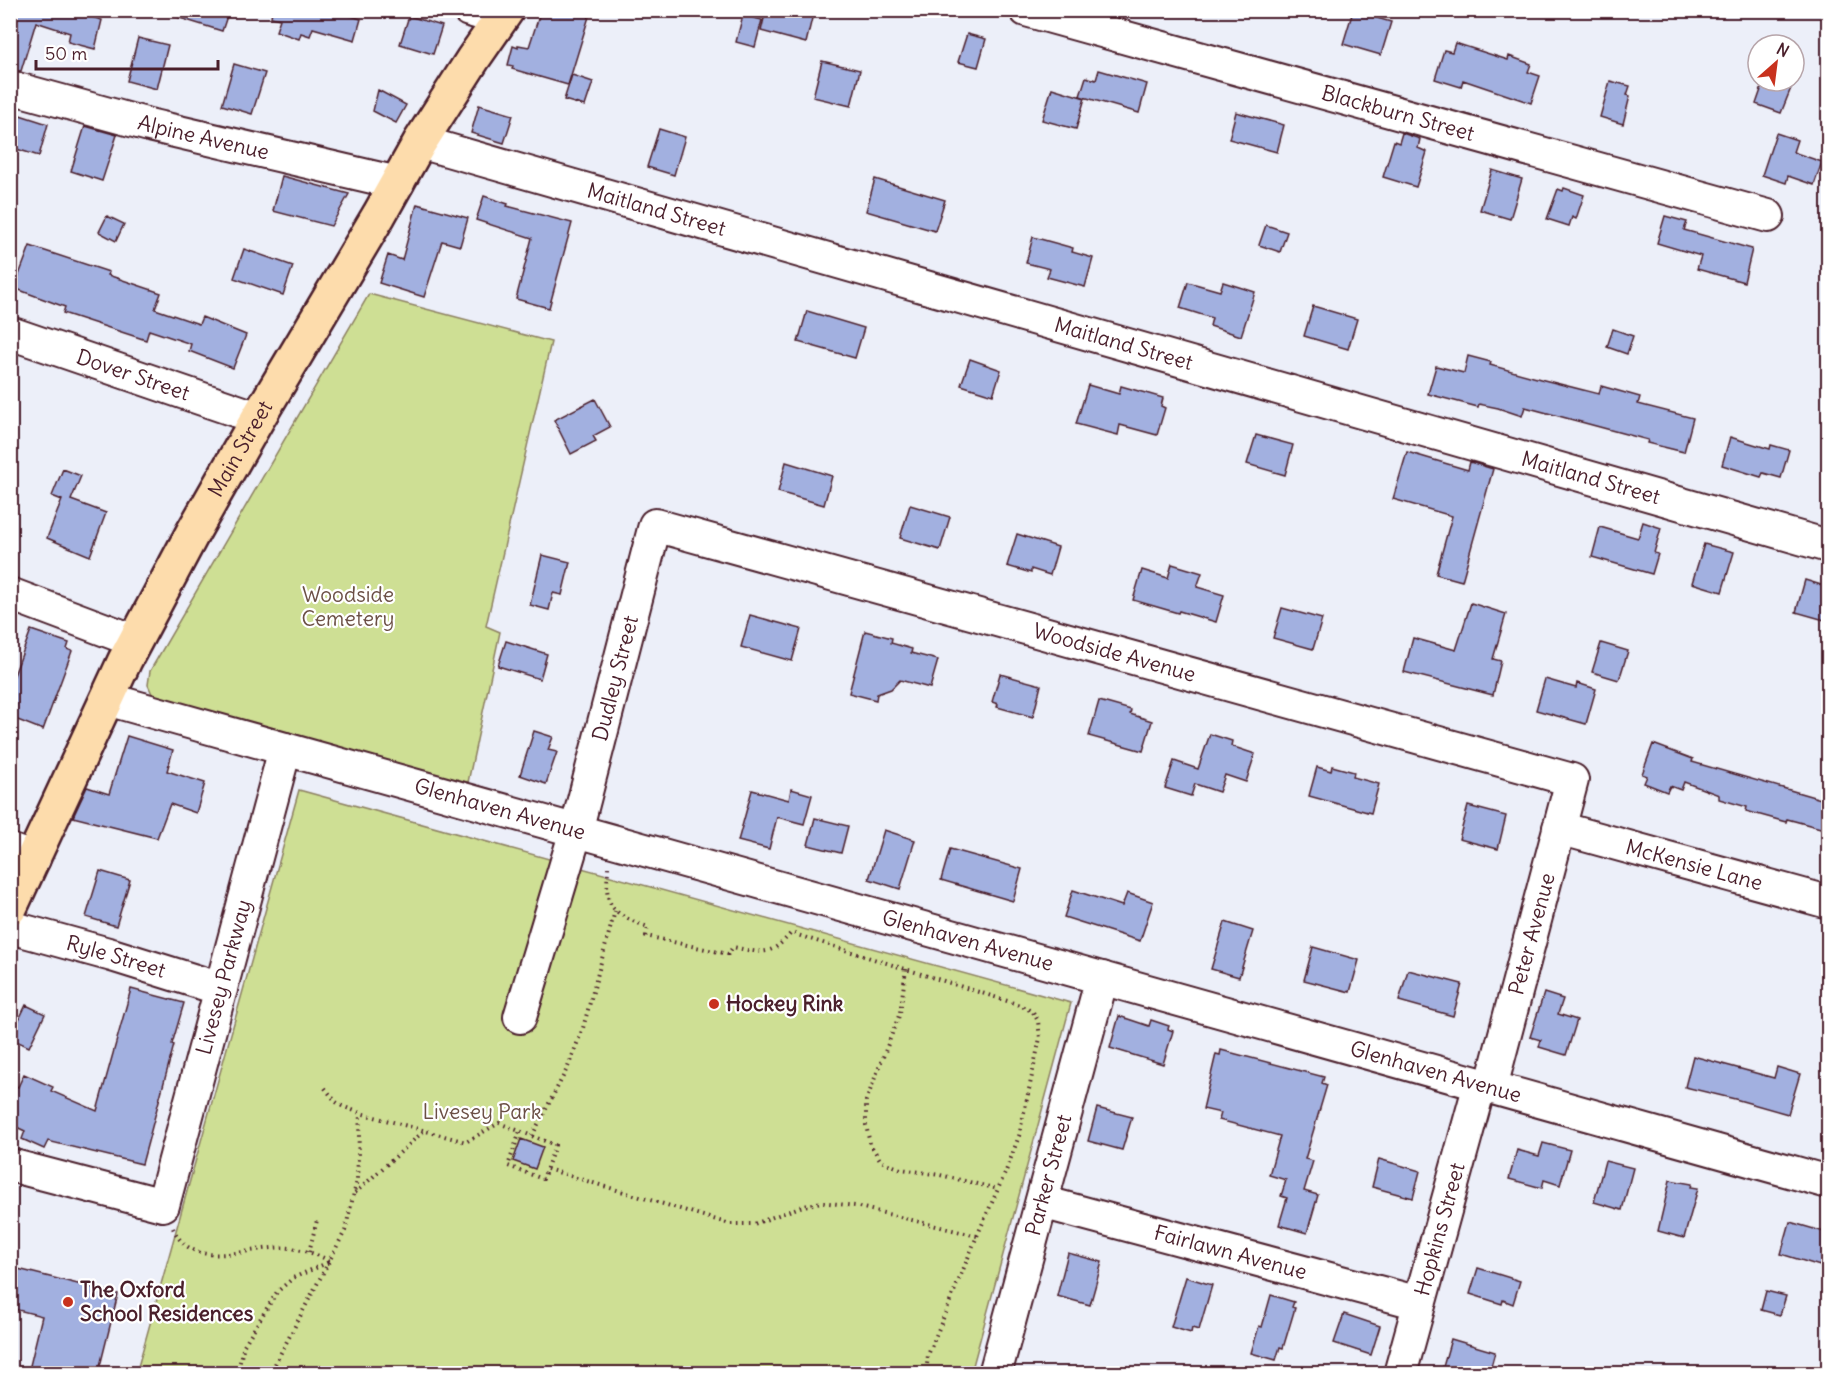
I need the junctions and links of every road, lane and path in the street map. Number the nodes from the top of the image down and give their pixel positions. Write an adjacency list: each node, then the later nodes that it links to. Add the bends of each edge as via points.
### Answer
1 (469, 10): 3 (street)
2 (1026, 10): 7 (street, Blackburn Street)
3 (504, 15): 5 (main road, Main Street)
4 (10, 87): 6 (street, Alpine Avenue, via 148,125)
5 (420, 142): 6 (main road, Main Street); 11 (street, Maitland Street)
6 (398, 183): 9 (main road, Main Street)
7 (1768, 216)
8 (10, 333): 9 (street, Dover Street)
9 (258, 418): 13 (main road, Main Street)
10 (656, 525): 16 (street, Woodside Avenue); 18 (street, Dudley Street)
11 (1828, 546)
12 (10, 594): 13 (street)
13 (135, 641): 14 (main road, Main Street)
14 (107, 699): 15 (street, Glenhaven Avenue); 19 (main road, Main Street)
15 (285, 749): 18 (street, Glenhaven Avenue); 27 (street, Livesey Parkway)
16 (1572, 780): 17 (street, Peter Avenue)
17 (1559, 828): 21 (street, McKensie Lane); 29 (street, Peter Avenue)
18 (576, 831): 26 (street, Glenhaven Avenue); 28 (street, Dudley Street)
19 (22, 855): 22 (main road, Main Street)
20 (609, 864): 23 (path, via 608,897)
21 (1828, 902)
22 (10, 908)
23 (615, 911): 25 (path, via 648,927 646,936 728,954 733,947 758,953 773,950 791,933); 34 (path, via 583,1028 568,1067)
24 (10, 927): 27 (street, Ryle Street)
25 (906, 969): 38 (path, via 1020,1005 1033,1012 1038,1021 1040,1038 1019,1136); 38 (path, via 900,1013 866,1101 870,1144 881,1161 901,1169)
26 (1102, 978): 29 (street, Glenhaven Avenue); 40 (street, Parker Street)
27 (221, 989): 41 (street, Livesey Parkway)
28 (520, 1017)
29 (1486, 1085): 37 (street, Glenhaven Avenue); 46 (street, Hopkins Street)
30 (325, 1088): 31 (path, via 336,1102)
31 (360, 1113): 32 (path); 39 (path)
32 (424, 1131): 33 (path, via 466,1142 499,1123); 39 (path)
33 (519, 1131): 34 (path); 36 (path, via 508,1166 543,1179)
34 (532, 1136): 36 (path, via 555,1145)
35 (10, 1165): 41 (street)
36 (547, 1169): 43 (path, via 730,1224 754,1224 821,1202 855,1206)
37 (1828, 1182)
38 (998, 1189): 43 (path)
39 (354, 1194): 45 (path, via 345,1231)
40 (1042, 1202): 46 (street, Fairlawn Avenue); 50 (street, Parker Street)
41 (163, 1206): 44 (path, via 178,1239 189,1248 211,1255 289,1248)
42 (317, 1220): 44 (path)
43 (977, 1236): 49 (path, via 928,1355)
44 (309, 1252): 45 (path)
45 (330, 1262): 47 (path); 48 (path, via 293,1278 277,1292 244,1345)
46 (1419, 1303): 51 (street, Hopkins Street)
47 (275, 1364)
48 (237, 1374)
49 (926, 1374)
50 (995, 1374)
51 (1400, 1374)

